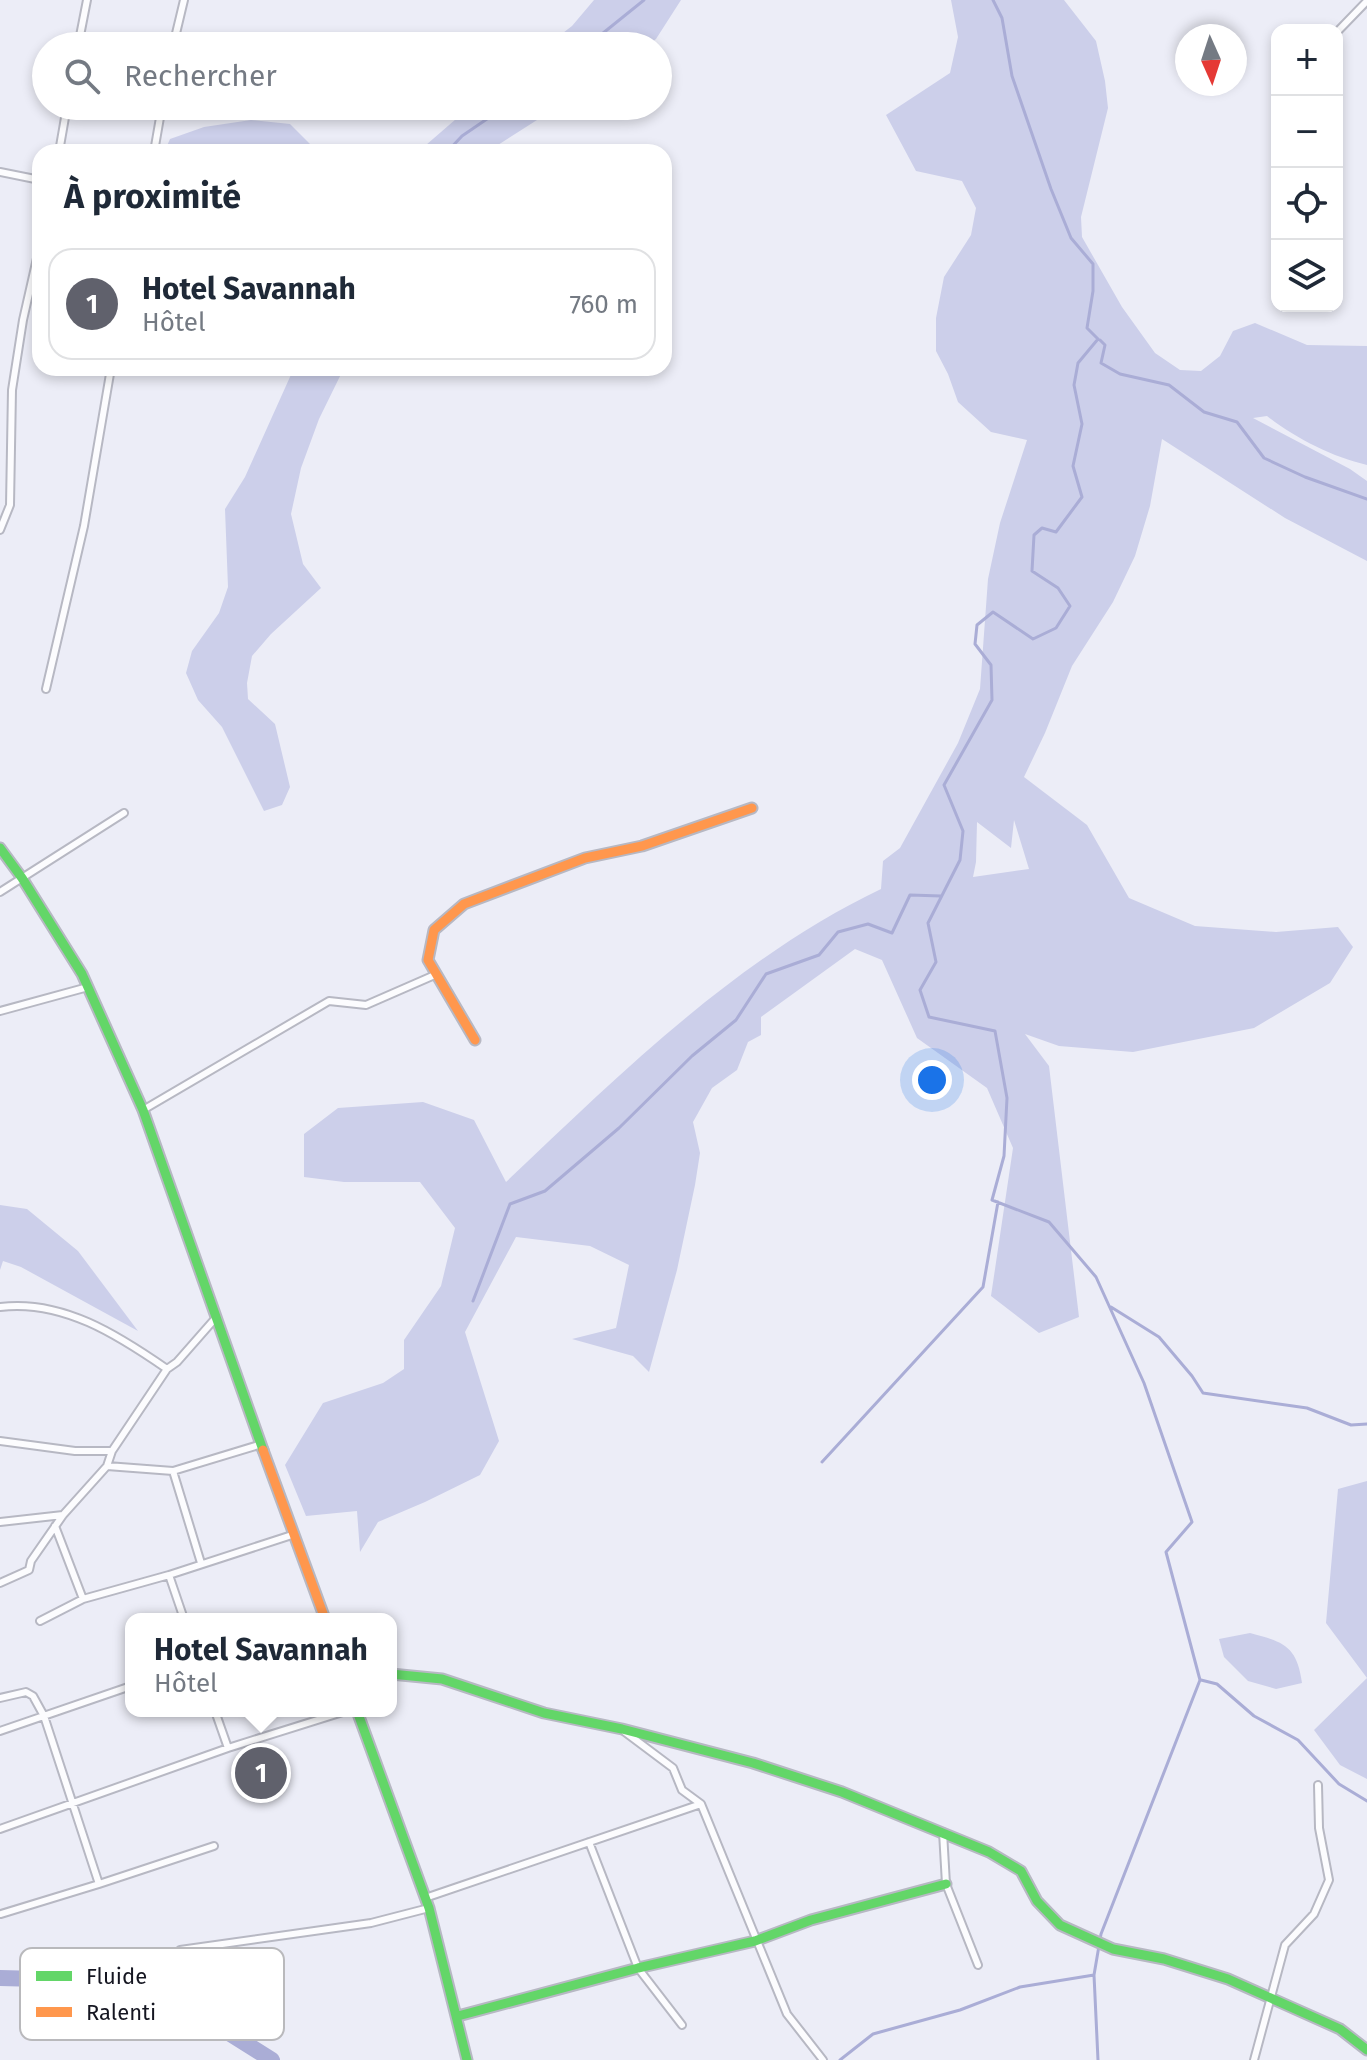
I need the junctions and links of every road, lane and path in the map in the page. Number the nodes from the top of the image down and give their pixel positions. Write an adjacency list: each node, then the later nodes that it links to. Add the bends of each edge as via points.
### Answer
1 (87, 0): 5 (street)
2 (184, 0): 6 (street)
3 (1367, 1): 4 (street)
4 (1343, 26)
5 (81, 32)
6 (176, 32)
7 (65, 120): 9 (street)
8 (160, 120): 10 (street)
9 (60, 144)
10 (155, 144)
11 (0, 172): 12 (street)
12 (32, 178)
13 (32, 280): 15 (street, via 12,390 10,505)
14 (110, 376): 16 (street, via 84,526)
15 (0, 530)
16 (46, 689)
17 (752, 808): 22 (main road, via 642,846 585,858 464,904 434,930 428,960)
18 (124, 813): 20 (street)
19 (0, 848): 20 (main road)
20 (22, 878): 21 (street); 23 (main road)
21 (0, 892)
22 (437, 974): 25 (main road); 26 (street, via 366,1005 329,1001)
23 (88, 987): 24 (street); 26 (main road)
24 (0, 1011)
25 (475, 1040)
26 (143, 1110): 28 (main road)
27 (0, 1307): 29 (street, via 17,1305 79,1318 128,1341)
28 (216, 1319): 29 (street); 31 (main road)
29 (167, 1369): 32 (street)
30 (0, 1441): 32 (street)
31 (262, 1444): 34 (street); 38 (main road)
32 (112, 1451): 33 (street)
33 (107, 1466): 34 (street); 35 (street)
34 (173, 1471): 39 (street)
35 (63, 1515): 36 (street); 37 (street)
36 (0, 1522)
37 (55, 1526): 41 (street, via 29,1570); 42 (street)
38 (295, 1534): 39 (street); 44 (main road)
39 (201, 1563): 40 (street)
40 (169, 1575): 42 (street); 43 (street)
41 (0, 1583)
42 (83, 1599): 45 (street)
43 (182, 1613)
44 (321, 1613)
45 (40, 1621)
46 (397, 1675): 53 (main road, via 442,1679 544,1713)
47 (125, 1688): 49 (street)
48 (0, 1698): 49 (street, via 26,1692)
49 (44, 1716): 54 (street); 57 (street)
50 (217, 1717): 55 (street)
51 (327, 1717): 55 (street)
52 (359, 1717): 65 (main road)
53 (622, 1729): 58 (street, via 673,1768 682,1790); 60 (main road, via 753,1763)
54 (0, 1731)
55 (228, 1748): 57 (street)
56 (1318, 1785): 71 (street, via 1329,1880 1314,1914 1285,1945)
57 (73, 1804): 59 (street); 63 (street)
58 (701, 1804): 61 (street); 67 (street)
59 (0, 1829)
60 (943, 1832): 64 (street); 71 (main road, via 1021,1871 1037,1901 1060,1925 1113,1949 1164,1959)
61 (589, 1842): 65 (street); 70 (street)
62 (214, 1846): 63 (street)
63 (99, 1884): 66 (street)
64 (946, 1884): 67 (main road, via 811,1920); 69 (street)
65 (427, 1903): 68 (street, via 371,1923); 72 (main road)
66 (1, 1914)
67 (755, 1941): 70 (main road); 76 (street, via 787,2014)
68 (194, 1948)
69 (978, 1965)
70 (638, 1968): 72 (main road); 73 (street)
71 (1271, 1996): 74 (main road, via 1340,2029); 77 (street)
72 (458, 2016): 75 (main road)
73 (682, 2025)
74 (1367, 2050)
75 (467, 2060)
76 (823, 2060)
77 (1254, 2060)

